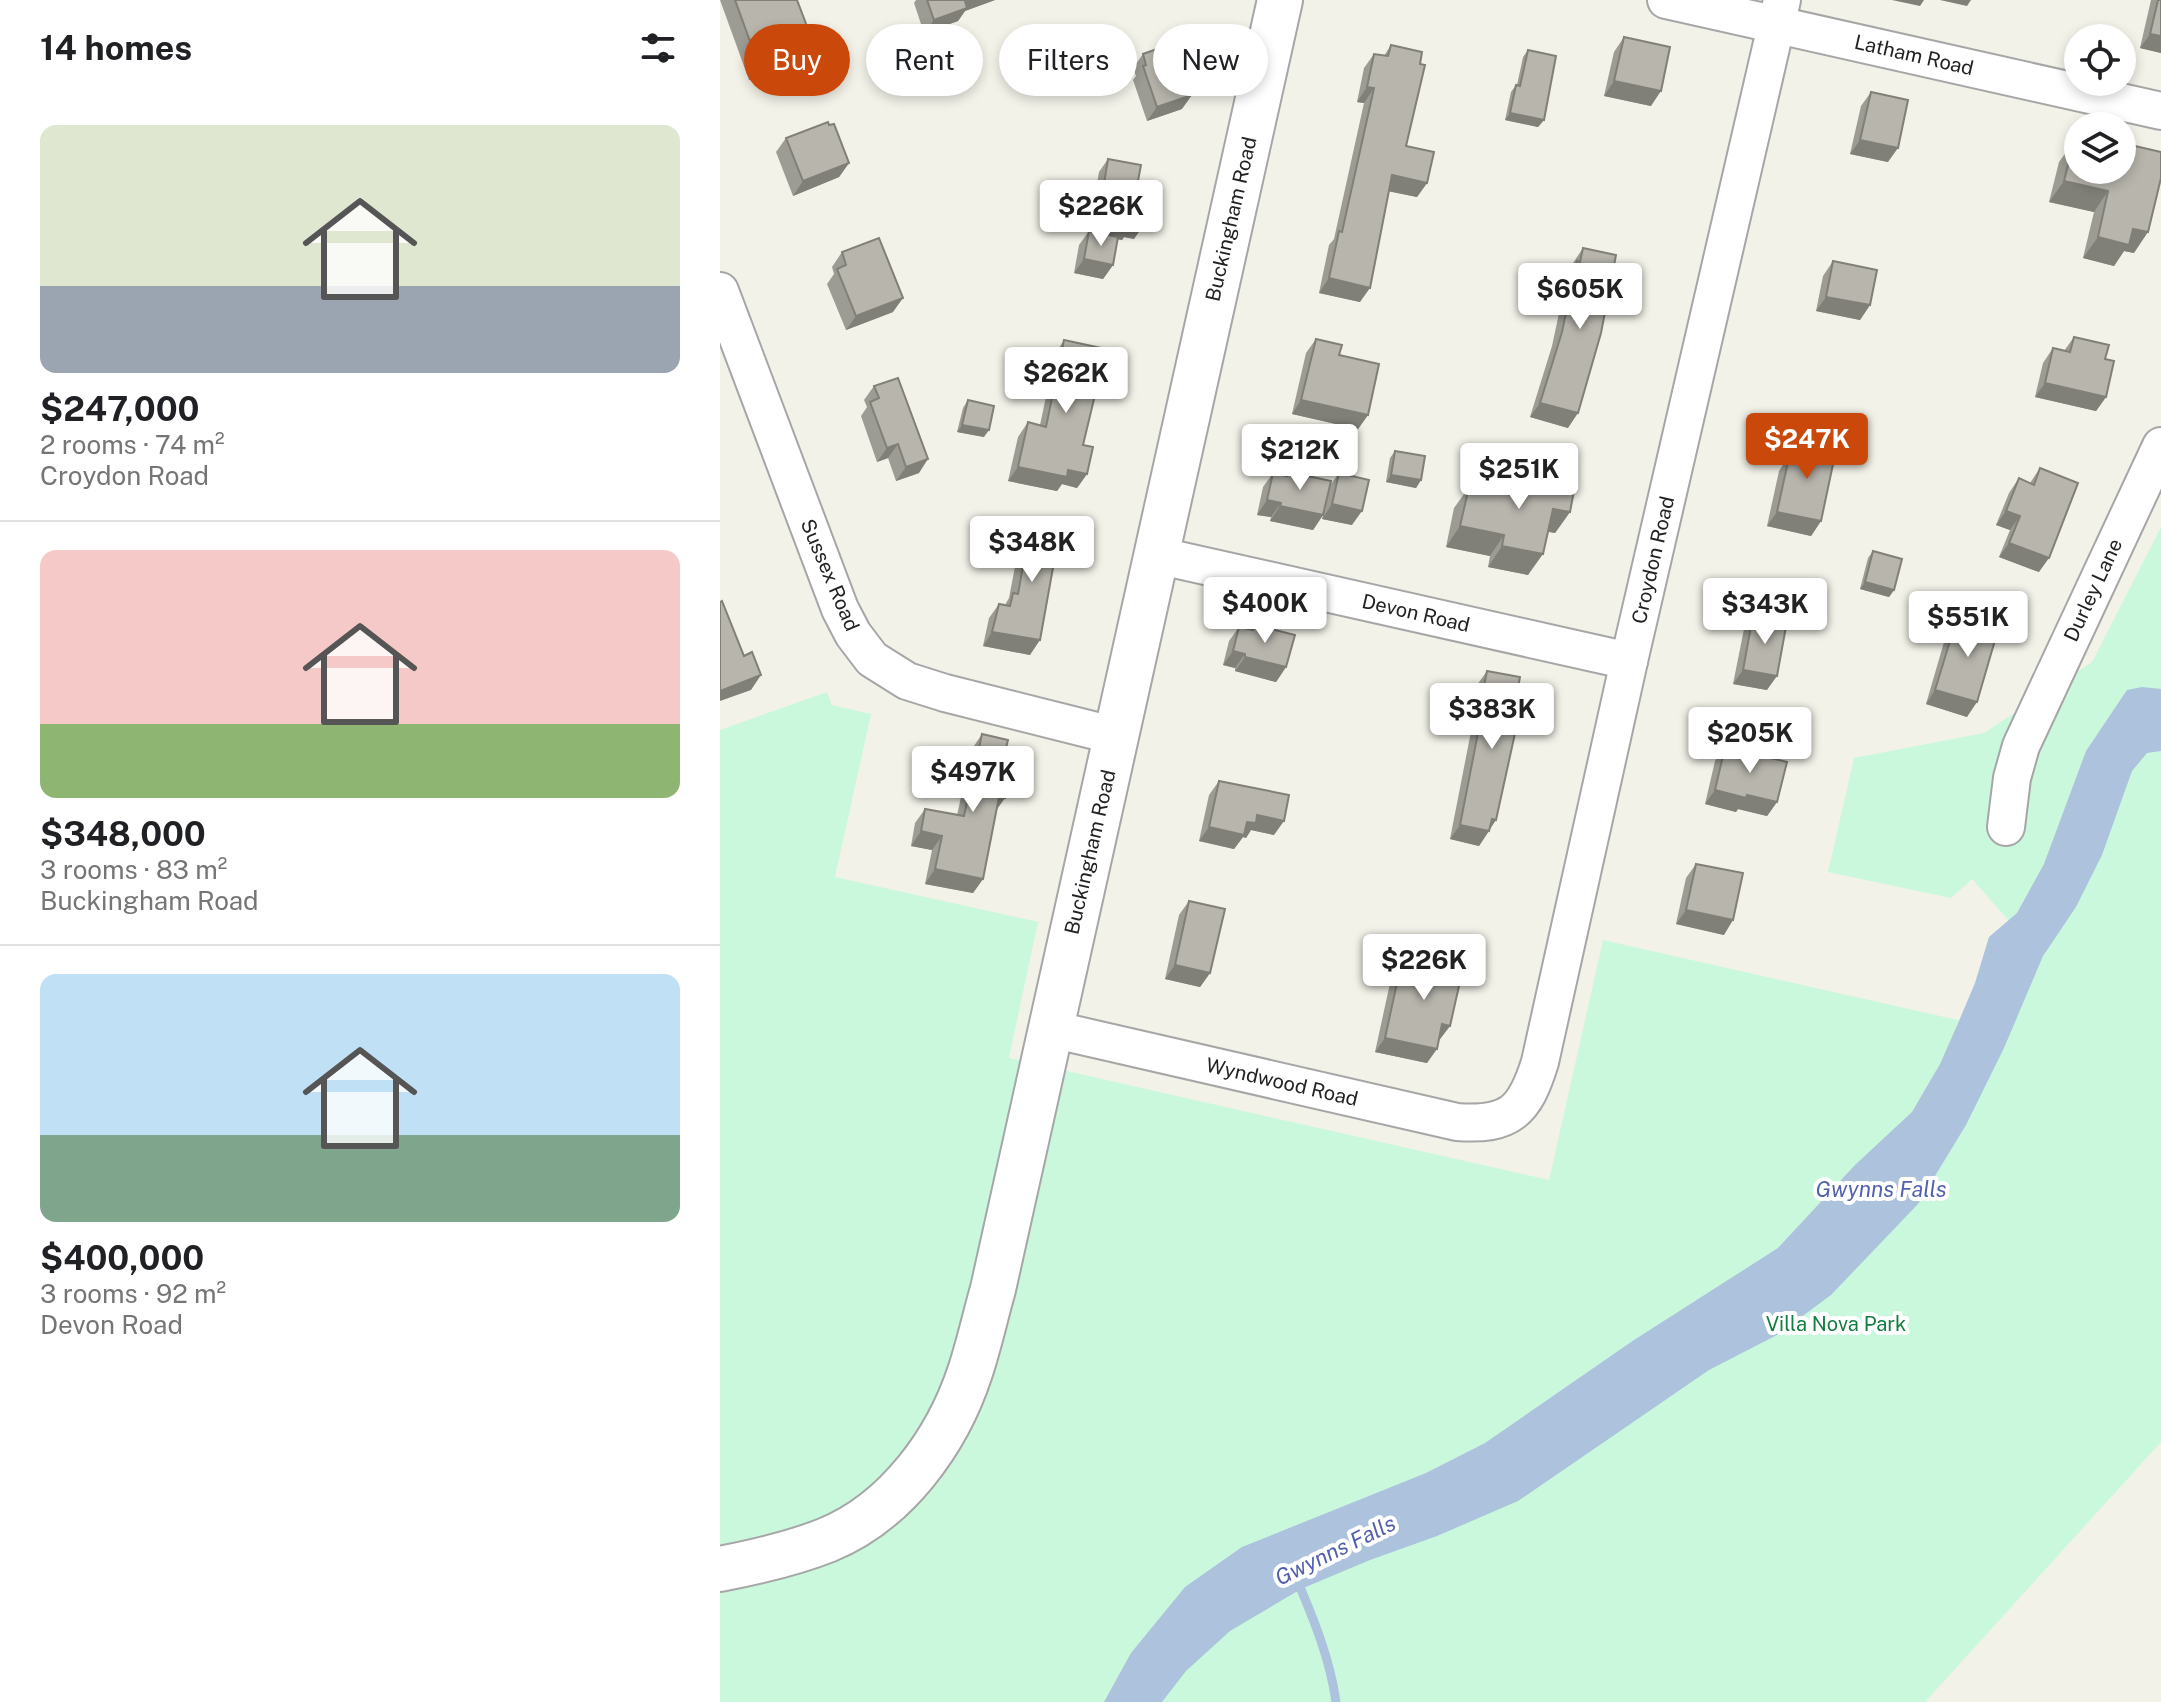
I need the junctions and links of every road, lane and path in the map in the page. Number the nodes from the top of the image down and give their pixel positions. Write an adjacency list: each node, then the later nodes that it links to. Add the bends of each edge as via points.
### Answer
1 (1280, 0): 7 (street, Buckingham Road)
2 (1666, 0): 3 (street, Latham Road)
3 (1780, 12): 4 (street, Latham Road); 8 (street, Croydon Road)
4 (2161, 111)
5 (720, 291): 9 (street, Sussex Road, via 840,609 872,659 907,681)
6 (2161, 446): 10 (street, Durley Lane, via 2021,746)
7 (1156, 555): 8 (street, Devon Road); 9 (street, Buckingham Road)
8 (1629, 661): 12 (street, Croydon Road, via 1540,1062 1534,1083)
9 (1116, 736): 11 (street, Buckingham Road)
10 (2006, 827)
11 (1051, 1029): 12 (street, Wyndwood Road, via 1457,1122 1480,1124); 13 (street, Buckingham Road, via 993,1289 969,1375 942,1436 909,1481 872,1514 829,1539)
12 (1513, 1114)
13 (720, 1569)

